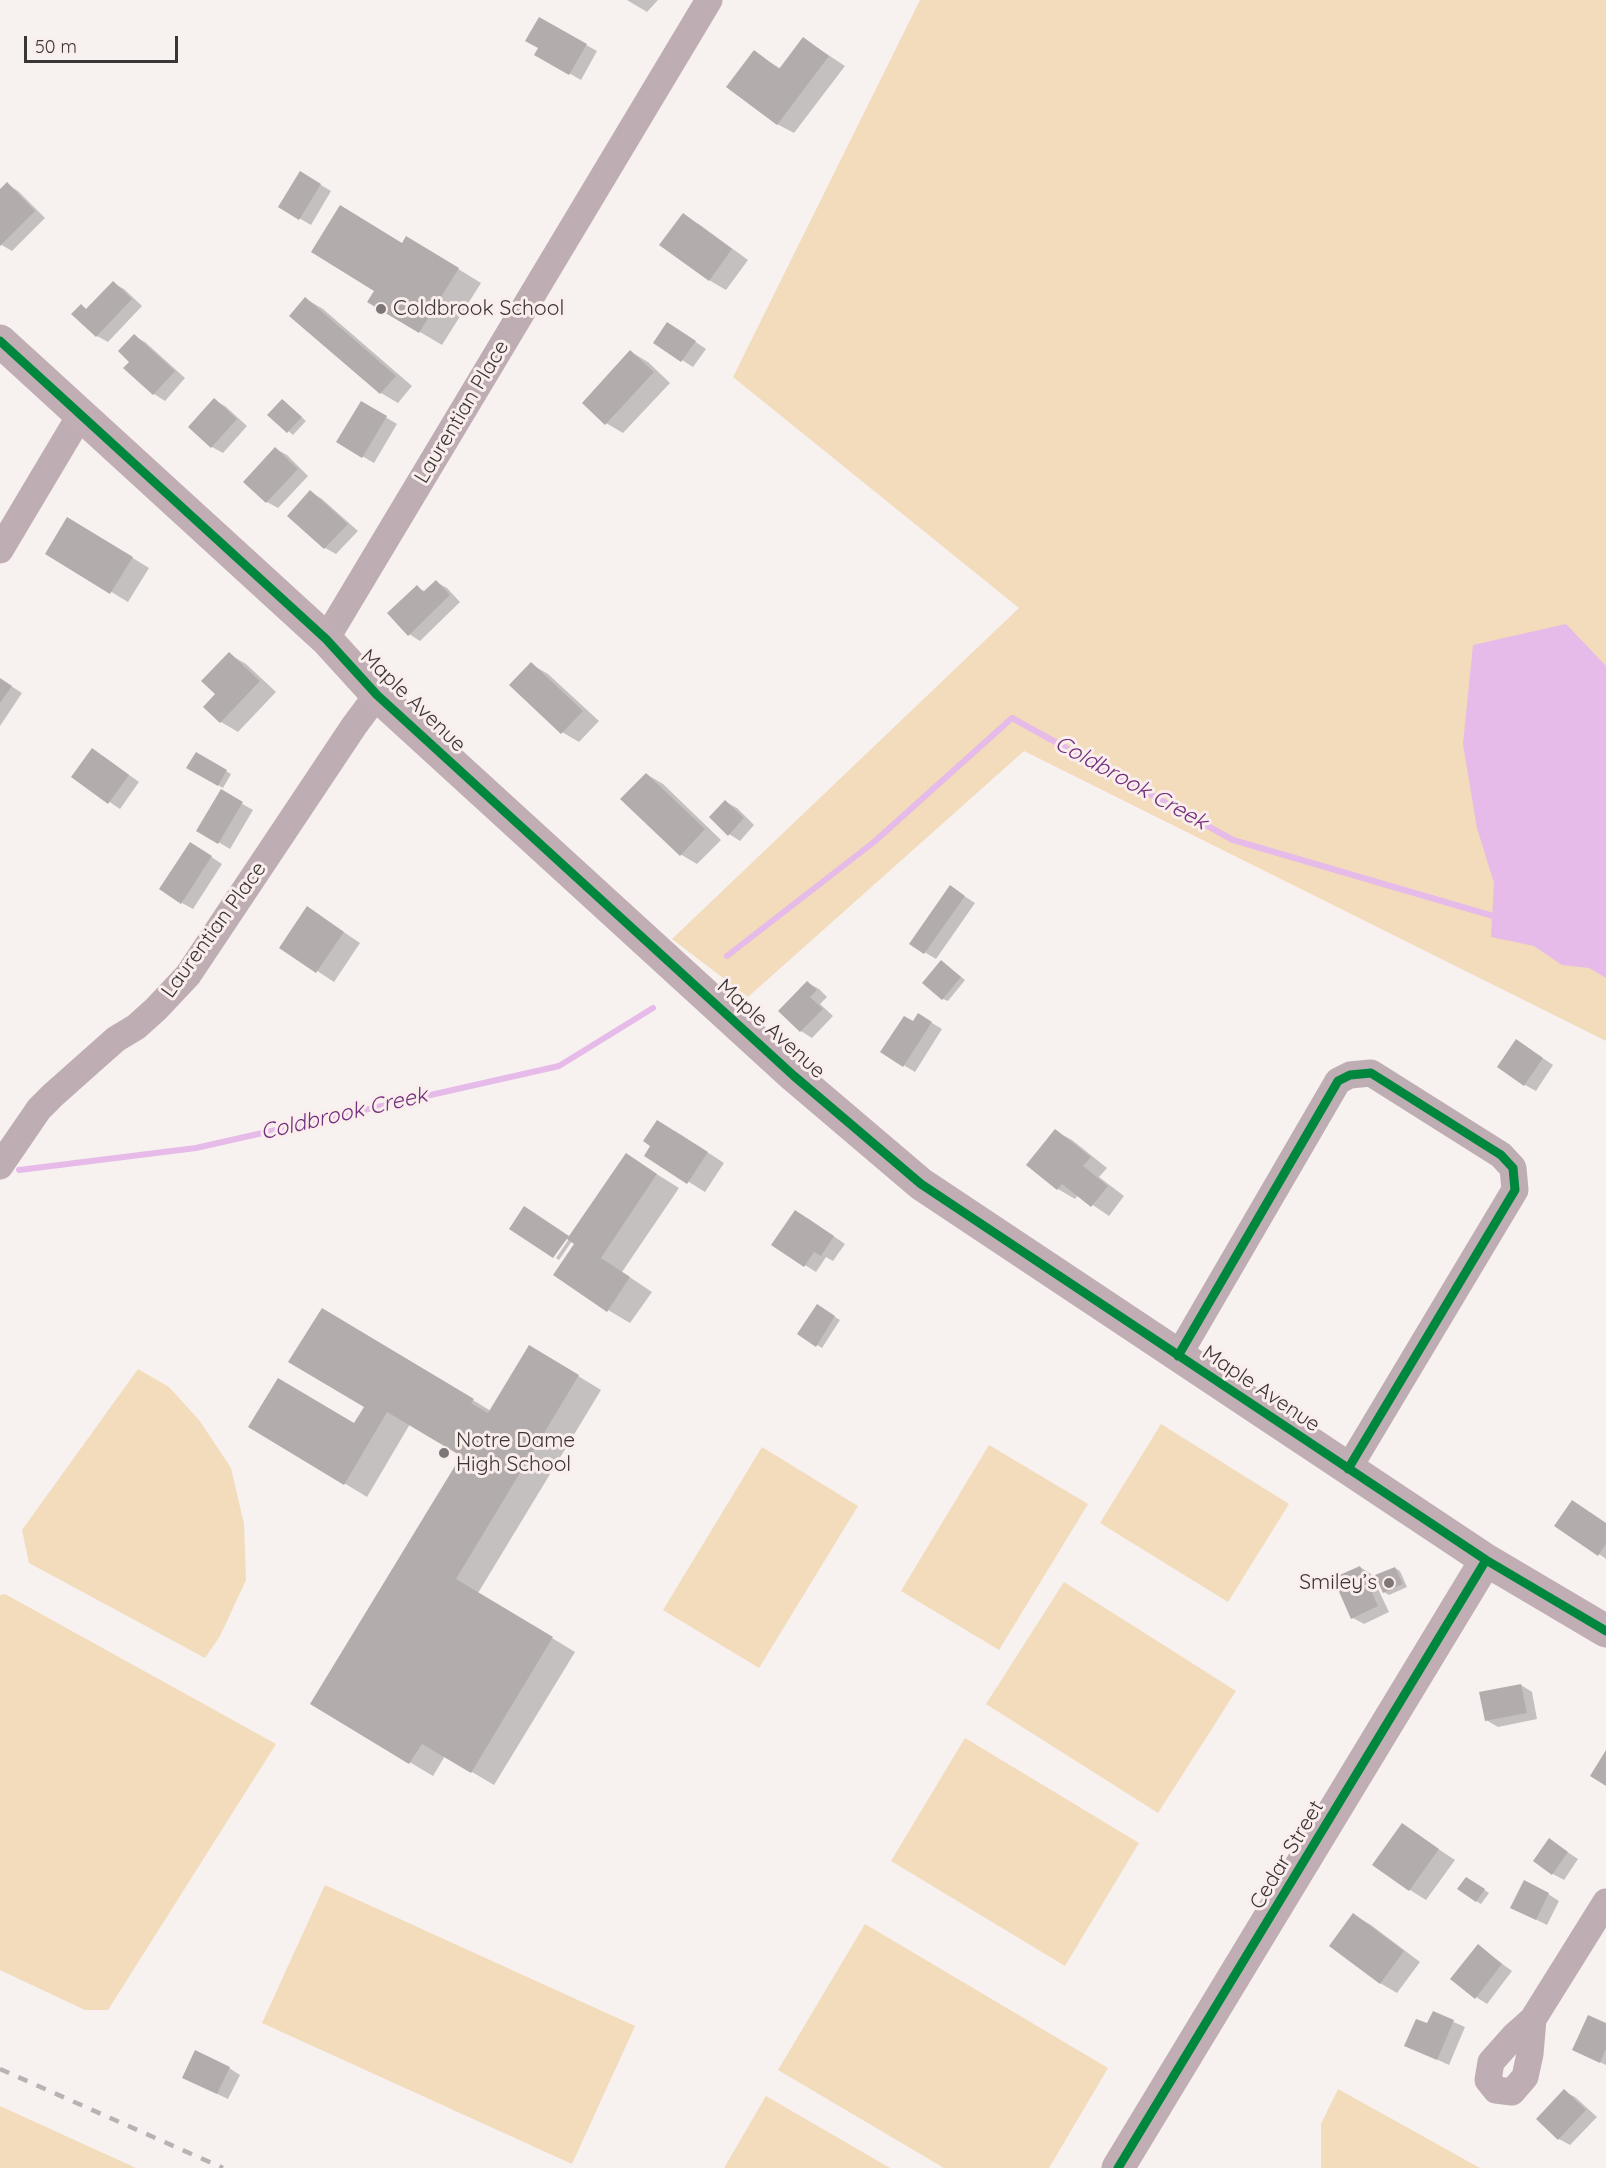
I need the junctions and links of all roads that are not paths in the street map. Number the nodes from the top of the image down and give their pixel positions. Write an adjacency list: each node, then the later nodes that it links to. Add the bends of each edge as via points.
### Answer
1 (709, 0): 5 (street, Laurentian Place)
2 (0, 341): 3 (main road, Maple Avenue)
3 (81, 414): 4 (street); 5 (main road, Maple Avenue)
4 (0, 550)
5 (326, 639): 6 (main road, Maple Avenue)
6 (377, 695): 7 (street, Laurentian Place, via 188,975 136,1027 99,1053 46,1102); 8 (main road, Maple Avenue, via 794,1077 921,1184)
7 (0, 1166)
8 (1178, 1356): 9 (main road, Maple Avenue); 9 (street, via 1338,1081 1371,1073 1501,1155 1513,1168 1515,1190)
9 (1348, 1469): 10 (main road, Maple Avenue)
10 (1486, 1560): 11 (main road, Maple Avenue); 14 (main road, Cedar Street)
11 (1606, 1631)
12 (1606, 1902): 13 (street)
13 (1533, 2019)
14 (1118, 2168)

